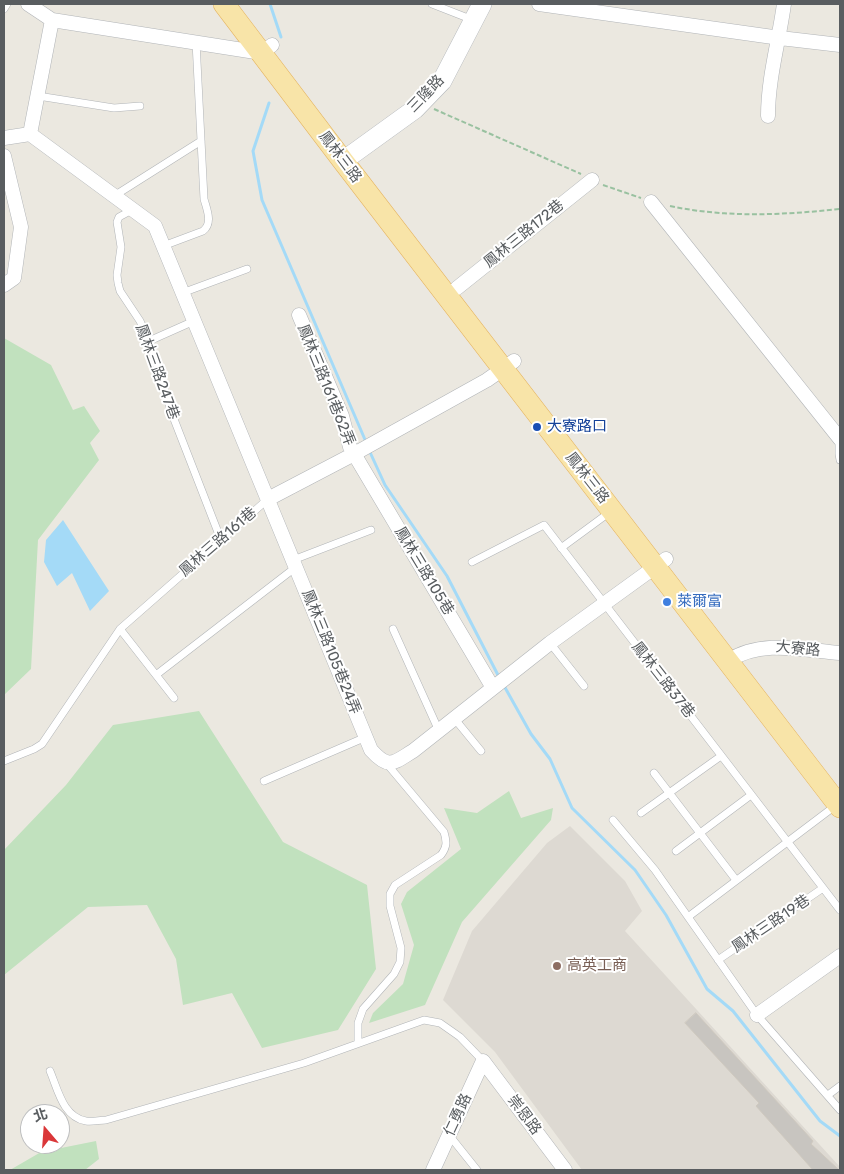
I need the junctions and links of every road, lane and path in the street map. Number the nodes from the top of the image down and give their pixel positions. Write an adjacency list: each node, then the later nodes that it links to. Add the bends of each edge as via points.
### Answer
1 (7, 4): 8 (lane)
2 (28, 4): 10 (street)
3 (224, 4): 14 (main road)
4 (240, 4): 14 (main road)
5 (432, 4): 9 (lane)
6 (539, 4): 11 (street)
7 (784, 4): 11 (street)
8 (4, 9)
9 (478, 12): 16 (street, 三隆路, via 442,81)
10 (52, 20): 12 (street); 15 (street)
11 (780, 38): 13 (street); 18 (street, via 768,94)
12 (196, 42): 14 (street); 21 (lane)
13 (840, 44)
14 (267, 49): 23 (main road, 鳳林三路)
15 (38, 96): 17 (lane, via 114,108); 19 (street)
16 (421, 103): 23 (street, 三隆路); 24 (path)
17 (140, 106)
18 (768, 116)
19 (30, 134): 20 (street); 25 (street)
20 (4, 138)
21 (201, 141): 25 (lane); 29 (lane, via 207,228)
22 (4, 156): 31 (street, via 21,227 14,278)
23 (348, 157): 32 (main road, 鳳林三路); 37 (main road, 鳳林三路)
24 (592, 180): 26 (path); 32 (street, 鳳林三路172巷)
25 (114, 196): 28 (street)
26 (651, 202): 27 (path, via 696,212 754,215); 38 (street)
27 (840, 209)
28 (132, 210): 29 (street, via 155,226); 36 (lane, 鳳林三路247巷, via 119,217 117,222 121,247 117,275 120,291)
29 (163, 246): 33 (street)
30 (247, 269): 33 (lane)
31 (4, 284)
32 (457, 288): 37 (main road, 鳳林三路)
33 (182, 293): 35 (street)
34 (299, 315): 39 (street, 鳳林三路161巷62弄, via 342,416 350,447)
35 (194, 321): 36 (lane); 41 (street)
36 (149, 341): 44 (lane, 鳳林三路247巷, via 172,414)
37 (509, 365): 39 (street); 42 (main road, 鳳林三路); 47 (main road, 鳳林三路)
38 (840, 439): 40 (lane)
39 (357, 452): 41 (street); 56 (street, 鳳林三路105巷)
40 (840, 460)
41 (268, 499): 44 (lane, 鳳林三路161巷); 48 (street, 鳳林三路161巷)
42 (612, 510): 45 (lane); 47 (main road, 鳳林三路)
43 (371, 530): 48 (lane)
44 (222, 540): 50 (lane, 鳳林三路161巷)
45 (561, 548): 46 (lane, via 544,525); 49 (lane)
46 (472, 562)
47 (661, 563): 49 (street); 54 (main road, 鳳林三路)
48 (294, 564): 55 (lane); 61 (street, 鳳林三路105巷24弄)
49 (605, 605): 52 (street); 63 (lane, 鳳林三路37巷)
50 (120, 629): 55 (lane); 64 (lane, 鳳林三路161巷, via 42,744)
51 (393, 629): 60 (lane)
52 (550, 643): 56 (street); 57 (lane)
53 (840, 653): 54 (street, 大寮路, via 766,647)
54 (733, 657): 70 (main road, 鳳林三路)
55 (156, 675): 58 (lane)
56 (499, 684): 59 (street)
57 (584, 686)
58 (174, 698)
59 (454, 718): 60 (street); 62 (lane)
60 (439, 731): 65 (street, via 397,761)
61 (366, 737): 65 (street, 鳳林三路105巷24弄, via 371,750); 67 (lane)
62 (481, 751)
63 (721, 756): 68 (lane); 69 (lane, 鳳林三路37巷)
64 (4, 761)
65 (387, 763): 83 (lane, via 444,832 447,842 441,855 395,885 390,894 401,948 400,962 394,974 363,1009 358,1023)
66 (654, 773): 68 (lane)
67 (264, 781)
68 (668, 792): 71 (lane); 73 (lane)
69 (752, 795): 73 (lane); 74 (lane, 鳳林三路37巷)
70 (839, 799): 74 (lane)
71 (640, 813)
72 (613, 820): 79 (lane, via 655,870)
73 (699, 833): 75 (lane); 76 (lane)
74 (788, 842): 76 (lane); 77 (lane, 鳳林三路19巷)
75 (676, 851)
76 (736, 880): 79 (lane)
77 (823, 888): 78 (lane, 鳳林三路19巷); 81 (lane, 鳳林三路19巷)
78 (840, 910)
79 (688, 917): 81 (lane)
80 (840, 956): 82 (street)
81 (718, 960): 82 (lane)
82 (757, 1015): 87 (lane)
83 (358, 1043): 84 (lane, via 424,1020 440,1023 460,1037); 85 (lane, via 304,1063 106,1120 86,1121 66,1109)
84 (483, 1061): 89 (street, 仁勇路); 92 (street, 崇恩路)
85 (50, 1071)
86 (840, 1086): 87 (lane)
87 (828, 1095): 88 (lane)
88 (840, 1110)
89 (449, 1134): 90 (street, 仁勇路); 91 (lane)
90 (433, 1170)
91 (477, 1170)
92 (565, 1170)

